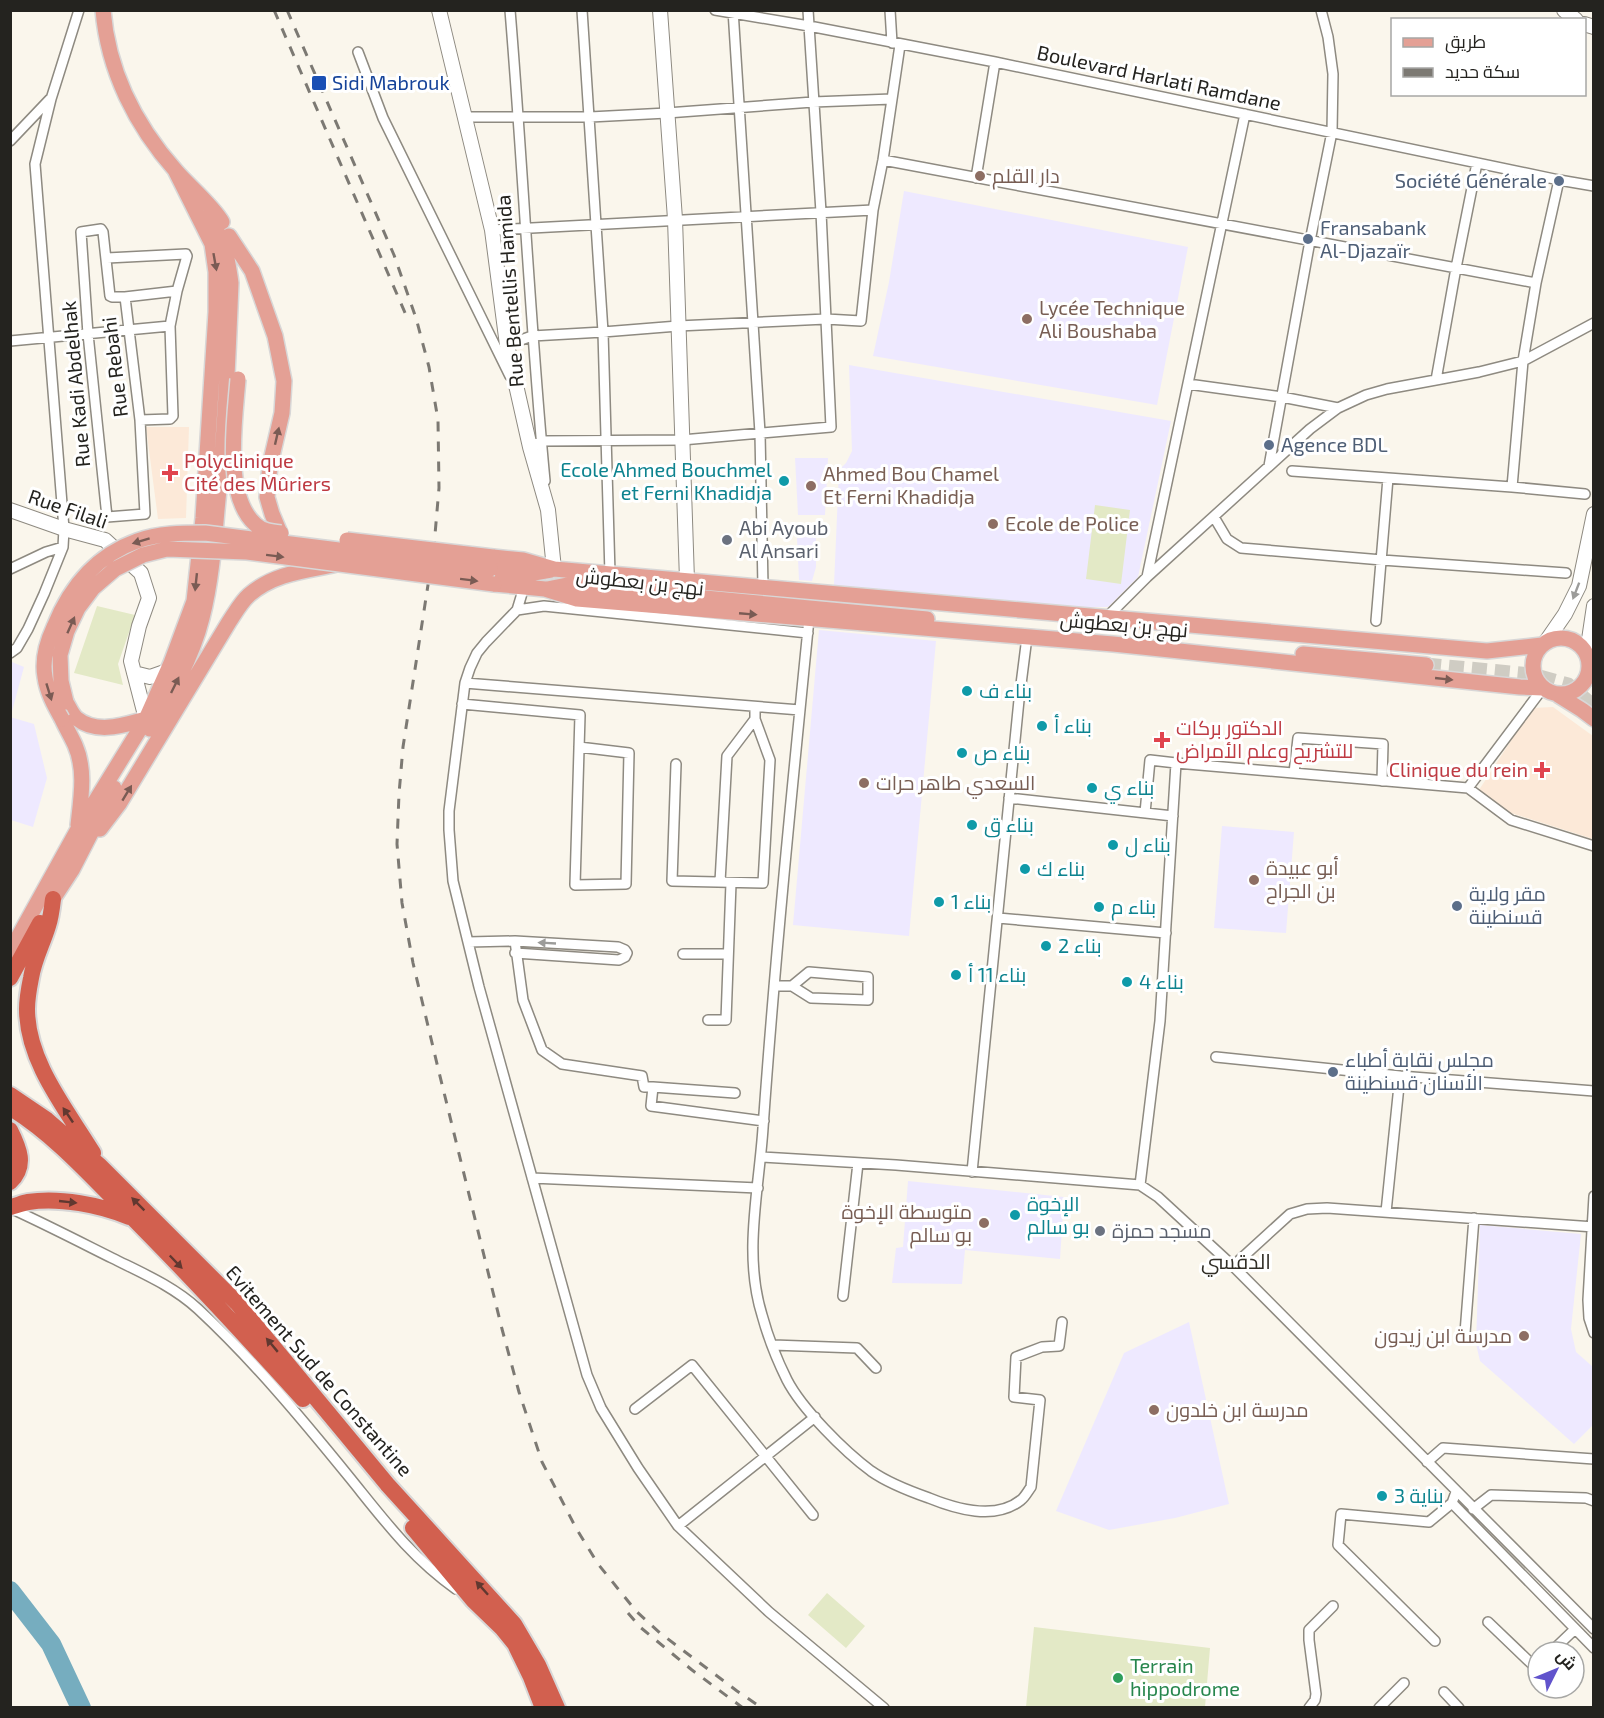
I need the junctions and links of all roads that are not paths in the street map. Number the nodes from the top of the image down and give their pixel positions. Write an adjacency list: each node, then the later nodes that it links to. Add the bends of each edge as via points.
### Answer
1 (79, 10): 17 (street)
2 (103, 10): 30 (main road, via 109,52 120,85 156,147)
3 (444, 10): 11 (street)
4 (510, 10): 24 (street, Rue Bentellis Hamida)
5 (582, 10): 25 (street)
6 (660, 10): 21 (street)
7 (715, 10): 12 (street, Boulevard Harlati Ramdane)
8 (808, 10): 13 (street)
9 (890, 10): 14 (street)
10 (1320, 10): 26 (street, via 1333,74)
11 (439, 11): 23 (street)
12 (733, 11): 13 (street, Boulevard Harlati Ramdane); 20 (street)
13 (809, 26): 14 (street, Boulevard Harlati Ramdane); 19 (street)
14 (896, 44): 16 (street, Boulevard Harlati Ramdane); 18 (street)
15 (358, 52): 65 (street, via 383,118)
16 (995, 62): 22 (street, Boulevard Harlati Ramdane); 31 (street)
17 (51, 99): 27 (street); 59 (street, via 35,164)
18 (892, 99): 19 (street); 28 (street)
19 (813, 102): 20 (street); 35 (street)
20 (740, 107): 21 (street); 36 (street)
21 (667, 114): 25 (street); 37 (street)
22 (1245, 114): 26 (street, Boulevard Harlati Ramdane); 39 (street)
23 (465, 117): 24 (street); 42 (street)
24 (519, 117): 25 (street); 40 (street, Rue Bentellis Hamida)
25 (590, 117): 38 (street)
26 (1332, 132): 29 (street, Boulevard Harlati Ramdane); 44 (street)
27 (10, 141)
28 (883, 160): 31 (street); 34 (street)
29 (1477, 163): 32 (street, Boulevard Harlati Ramdane); 46 (street)
30 (175, 170): 43 (main road, via 220,218); 106 (main road, one-way to 106, via 212,244 216,312 194,601); 129 (main road, one-way to 30, via 113,789 189,656 211,579 224,445 231,283 221,237)
31 (976, 178): 39 (street)
32 (1559, 180): 33 (street, Boulevard Harlati Ramdane); 47 (street)
33 (1593, 186)
34 (873, 210): 35 (street); 50 (street, via 861,321)
35 (821, 212): 36 (street); 50 (street)
36 (746, 216): 37 (street); 51 (street)
37 (675, 219): 38 (street); 54 (street)
38 (596, 225): 40 (street); 56 (street)
39 (1221, 225): 44 (street); 64 (street)
40 (525, 229): 42 (street); 58 (street, Rue Bentellis Hamida)
41 (102, 230): 45 (street, Rue Rebahi); 57 (street, Rue Kadi Abdelhak, via 81,232)
42 (492, 230): 61 (street)
43 (229, 236): 83 (main road, one-way to 43, via 267,497 284,381 252,271); 83 (main road, bridge, via 240,281 234,431 237,495 255,525)
44 (1310, 241): 46 (street); 66 (street)
45 (107, 258): 48 (street, via 187,255); 49 (street, Rue Rebahi, via 110,296)
46 (1456, 268): 47 (street); 63 (street)
47 (1536, 283): 62 (street)
48 (177, 291): 49 (street); 53 (street)
49 (125, 297): 55 (street, Rue Rebahi)
50 (825, 319): 51 (street); 69 (street, via 831,427)
51 (752, 321): 54 (street); 69 (street)
52 (1593, 323): 62 (street)
53 (170, 326): 55 (street); 68 (street, via 173,416)
54 (678, 326): 56 (street); 70 (street)
55 (128, 330): 57 (street); 68 (street, Rue Rebahi)
56 (603, 332): 58 (street); 71 (street)
57 (88, 334): 59 (street); 79 (street, Rue Kadi Abdelhak, via 107,517)
58 (532, 336): 61 (street); 72 (street, Rue Bentellis Hamida)
59 (48, 339): 60 (street); 82 (street)
60 (10, 341)
61 (507, 345): 65 (street)
62 (1523, 361): 63 (street); 76 (street)
63 (1436, 380): 67 (street, via 1387,389)
64 (1188, 384): 66 (street); 92 (street)
65 (519, 394): 72 (street)
66 (1282, 397): 67 (street); 73 (street)
67 (1338, 408): 73 (street)
68 (140, 420): 79 (street, Rue Rebahi)
69 (760, 434): 70 (street); 95 (street)
70 (681, 440): 71 (street); 93 (street)
71 (606, 441): 72 (street); 91 (street)
72 (536, 444): 88 (street)
73 (1269, 466): 81 (street)
74 (1292, 471): 75 (street)
75 (1388, 478): 76 (street); 85 (street)
76 (1512, 487): 77 (street)
77 (1585, 494)
78 (10, 510): 82 (street, Rue Filali)
79 (145, 514)
80 (1593, 514): 103 (street, one-way to 103, via 1579,586)
81 (1214, 517): 85 (street, via 1227,539 1241,548); 92 (street)
82 (64, 529): 84 (street); 107 (street, Rue Filali, via 105,540 141,573 149,598 131,661)
83 (280, 533): 89 (main road, bridge)
84 (63, 547): 87 (street); 104 (street, via 28,628)
85 (1382, 561): 90 (street); 100 (street)
86 (339, 564): 89 (main road, one-way to 89, bridge); 115 (main road, one-way to 86, bridge, via 108,729 89,724 76,717 66,702 61,681 60,655 78,608 115,569 143,555 167,549 247,552); 129 (main road, one-way to 86, via 119,804 248,596 290,573)
87 (10, 569)
88 (554, 569): 89 (main road, via 528,574); 91 (main road)
89 (492, 570): 94 (main road); 127 (main road, one-way to 127, bridge, via 205,533 170,533 138,540 113,552 91,569 63,604 46,653 44,675 51,699 81,764)
90 (1566, 573)
91 (614, 574): 93 (main road, نهج بن بعطوش); 96 (main road, نهج بن بعطوش, via 700,588 1427,662 567,585)
92 (1148, 577): 99 (street)
93 (688, 581): 95 (main road, نهج بن بعطوش)
94 (524, 587): 96 (main road); 98 (street)
95 (764, 587): 99 (main road, نهج بن بعطوش)
96 (544, 589): 101 (main road, نهج بن بعطوش, one-way to 101, via 577,599)
97 (1593, 606): 105 (street)
98 (517, 610): 101 (street, via 544,606); 109 (street, via 477,654)
99 (1106, 618): 103 (main road, نهج بن بعطوش, via 1487,651)
100 (1376, 621)
101 (808, 626): 102 (main road, نهج بن بعطوش); 114 (street)
102 (1027, 637): 110 (main road, نهج بن بعطوش, one-way to 110); 124 (street)
103 (1544, 644): 105 (main road, via 1558,638 1572,640); 110 (main road, via 1533,658 1532,667)
104 (10, 653)
105 (1589, 653): 108 (main road)
106 (167, 671): 107 (street, via 150,677); 115 (main road)
107 (134, 673): 115 (street, Rue Filali)
108 (1591, 678): 111 (main road, via 1581,687)
109 (465, 683): 112 (street); 113 (street)
110 (1543, 688): 111 (main road); 123 (street)
111 (1558, 695): 117 (main road)
112 (462, 704): 118 (street, via 580,716); 136 (street, via 449,830 453,881)
113 (755, 706): 114 (street); 116 (street)
114 (800, 710): 144 (street)
115 (146, 719): 127 (main road)
116 (755, 719): 130 (street, via 727,756); 131 (street, via 770,760 763,883)
117 (1593, 719)
118 (579, 747): 118 (street, via 575,885 626,884 629,753)
119 (1176, 763): 121 (street); 125 (street, via 1150,760); 126 (street)
120 (675, 764): 130 (street, via 672,881)
121 (1294, 773): 122 (street); 122 (street, via 1298,738 1383,744)
122 (1382, 781): 123 (street)
123 (1468, 788): 128 (street, via 1510,820)
124 (1010, 798): 125 (street); 133 (street)
125 (1145, 813): 126 (street)
126 (1173, 816): 134 (street)
127 (77, 831): 138 (main road)
128 (1593, 846)
129 (80, 856): 132 (main road)
130 (720, 882): 131 (street)
131 (731, 883): 141 (street)
132 (53, 899): 143 (highway); 158 (highway, one-way to 132, via 48,1082 30,1029 27,1010 31,976 49,924)
133 (998, 918): 134 (street); 159 (street)
134 (1166, 933): 163 (street, via 1160,1021)
135 (515, 941): 136 (street); 137 (street, one-way to 135); 139 (street)
136 (468, 942): 160 (street)
137 (578, 945): 142 (street); 142 (street, via 618,947 627,953 622,960)
138 (10, 952)
139 (515, 953): 142 (street); 149 (street, via 524,1000 542,1050 562,1064 642,1076 644,1087)
140 (683, 954): 141 (street)
141 (728, 954): 146 (street, via 726,1020)
142 (577, 957)
143 (10, 978)
144 (774, 986): 145 (street); 154 (street)
145 (792, 986): 145 (street, via 811,998 868,1000 868,977 809,972)
146 (708, 1020)
147 (1216, 1057): 148 (street)
148 (1400, 1076): 150 (street); 168 (street)
149 (653, 1087): 151 (street); 154 (street, via 651,1106)
150 (1593, 1091)
151 (735, 1093)
152 (10, 1095): 158 (highway, Evitement Sud de Constantine)
153 (10, 1108): 170 (highway, Evitement Sud de Constantine, via 78,1162)
154 (764, 1121): 156 (street)
155 (10, 1130): 162 (highway, via 21,1165)
156 (762, 1157): 157 (street); 164 (street)
157 (858, 1163): 159 (street); 173 (street)
158 (99, 1164): 202 (highway, Evitement Sud de Constantine, one-way to 158, via 514,1624 387,1484 237,1302)
159 (972, 1172): 163 (street)
160 (532, 1178): 161 (street); 189 (street, via 587,1375 606,1416)
161 (625, 1181): 164 (street); 165 (street)
162 (10, 1182)
163 (1140, 1185): 172 (street)
164 (758, 1188): 177 (street, via 754,1282)
165 (624, 1193)
166 (1593, 1196): 171 (street)
167 (10, 1208): 170 (highway, one-way to 170, via 28,1202 69,1201 115,1211); 190 (street, via 166,1285 196,1307 283,1399 415,1556)
168 (1386, 1212): 169 (street); 172 (street, via 1327,1208 1290,1214)
169 (1474, 1218): 171 (street); 175 (street)
170 (135, 1220): 190 (highway, Evitement Sud de Constantine, one-way to 190, via 320,1417)
171 (1592, 1227): 176 (street, via 1588,1300)
172 (1233, 1266): 183 (street)
173 (843, 1296)
174 (1062, 1322): 180 (street, via 1059,1346 1041,1347 1016,1357 1014,1397 1040,1400 1031,1487 1023,1499 1008,1508 954,1508 905,1489 872,1472)
175 (1465, 1333)
176 (1593, 1333)
177 (773, 1345): 178 (street, via 857,1347); 180 (street, via 788,1382)
178 (876, 1368)
179 (635, 1409): 181 (street, via 692,1365)
180 (815, 1417): 181 (street)
181 (766, 1456): 188 (street); 189 (street)
182 (1593, 1459): 183 (street, via 1443,1448)
183 (1427, 1462): 184 (street)
184 (1456, 1492): 186 (street); 187 (street)
185 (1593, 1501): 187 (street, via 1491,1495)
186 (1452, 1503): 193 (street); 196 (street, via 1429,1522 1341,1514 1338,1545)
187 (1473, 1509): 194 (street)
188 (813, 1515)
189 (678, 1526): 203 (street, via 770,1612)
190 (473, 1600): 201 (highway, Evitement Sud de Constantine, via 515,1644)
191 (1333, 1606): 204 (street, via 1309,1630 1316,1694)
192 (1488, 1622): 198 (street)
193 (1575, 1629): 195 (street); 197 (street)
194 (1593, 1629)
195 (1564, 1640)
196 (1436, 1641)
197 (1593, 1648)
198 (1526, 1658)
199 (1404, 1683): 205 (street)
200 (1444, 1692): 206 (street)
201 (543, 1707)
202 (557, 1707)
203 (884, 1707)
204 (1309, 1707)
205 (1379, 1707)
206 (1459, 1707)

